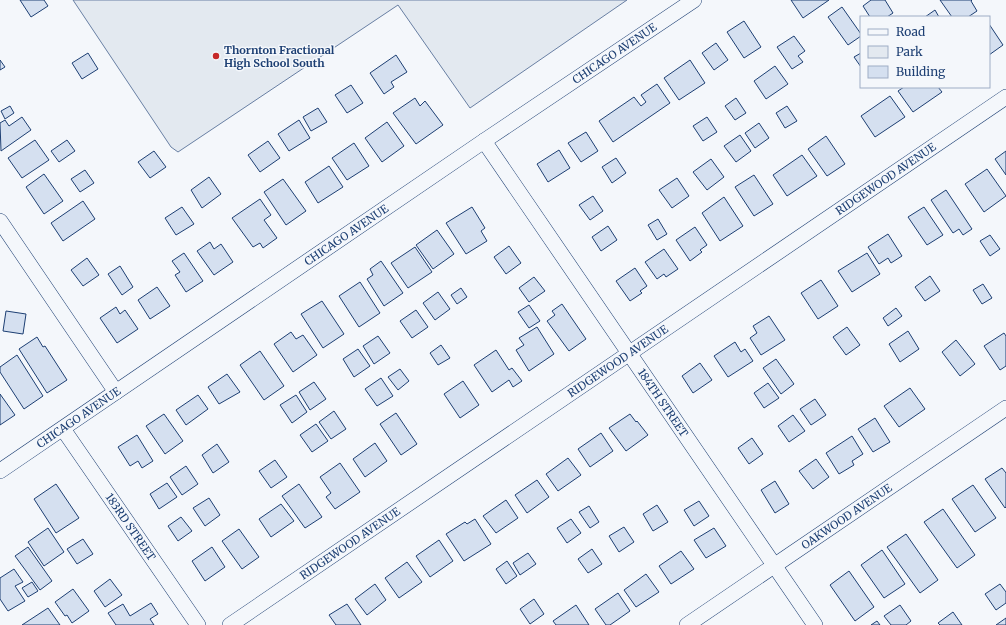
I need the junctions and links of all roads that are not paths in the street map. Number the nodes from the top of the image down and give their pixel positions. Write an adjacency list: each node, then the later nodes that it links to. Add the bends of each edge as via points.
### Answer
1 (694, 0): 3 (street, CHICAGO AVENUE)
2 (1006, 97): 5 (street, RIDGEWOOD AVENUE)
3 (484, 141): 5 (street, 184TH STREET); 6 (street, CHICAGO AVENUE)
4 (0, 221): 6 (street)
5 (629, 353): 10 (street, 184TH STREET); 12 (street, RIDGEWOOD AVENUE)
6 (116, 392): 8 (street, CHICAGO AVENUE)
7 (1006, 408): 10 (street, OAKWOOD AVENUE)
8 (62, 429): 9 (street, CHICAGO AVENUE); 11 (street, 183RD STREET)
9 (0, 471)
10 (774, 566): 13 (street, OAKWOOD AVENUE); 14 (street, 184TH STREET)
11 (198, 625)
12 (230, 625)
13 (687, 625)
14 (815, 625)

